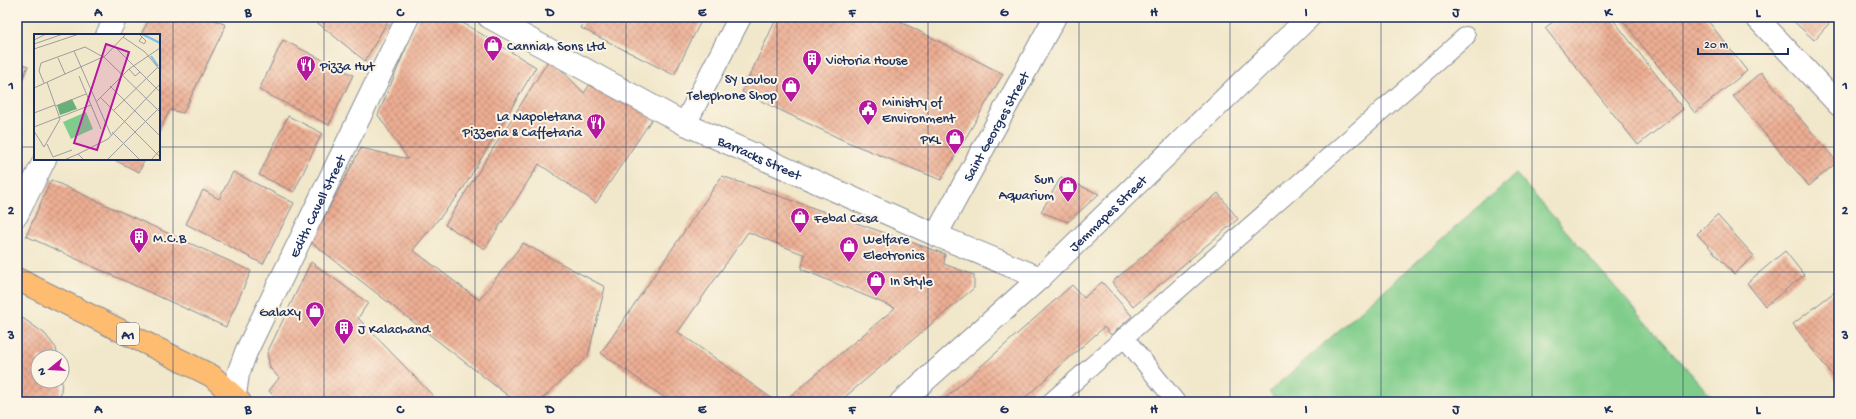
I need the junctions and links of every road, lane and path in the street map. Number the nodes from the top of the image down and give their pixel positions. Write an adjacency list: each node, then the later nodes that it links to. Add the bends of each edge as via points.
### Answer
1 (116, 17): 8 (street)
2 (408, 17): 18 (street, Edith Cavell Street, via 246,352 238,374)
3 (489, 17): 11 (street, Barracks Street)
4 (740, 17): 11 (street)
5 (1055, 17): 14 (street, Saint Georges Street)
6 (1309, 17): 15 (street, Jemmapes Street)
7 (1756, 17): 10 (street)
8 (108, 34)
9 (1466, 36): 17 (lane)
10 (1839, 105)
11 (685, 124): 14 (street, Barracks Street)
12 (44, 160): 13 (street)
13 (17, 215)
14 (936, 234): 15 (street, Barracks Street)
15 (1040, 278): 19 (street, Jemmapes Street)
16 (17, 279): 18 (main road, A1, via 212,376)
17 (1124, 337): 20 (lane); 21 (lane)
18 (236, 400)
19 (901, 402)
20 (1051, 402)
21 (1176, 402)

